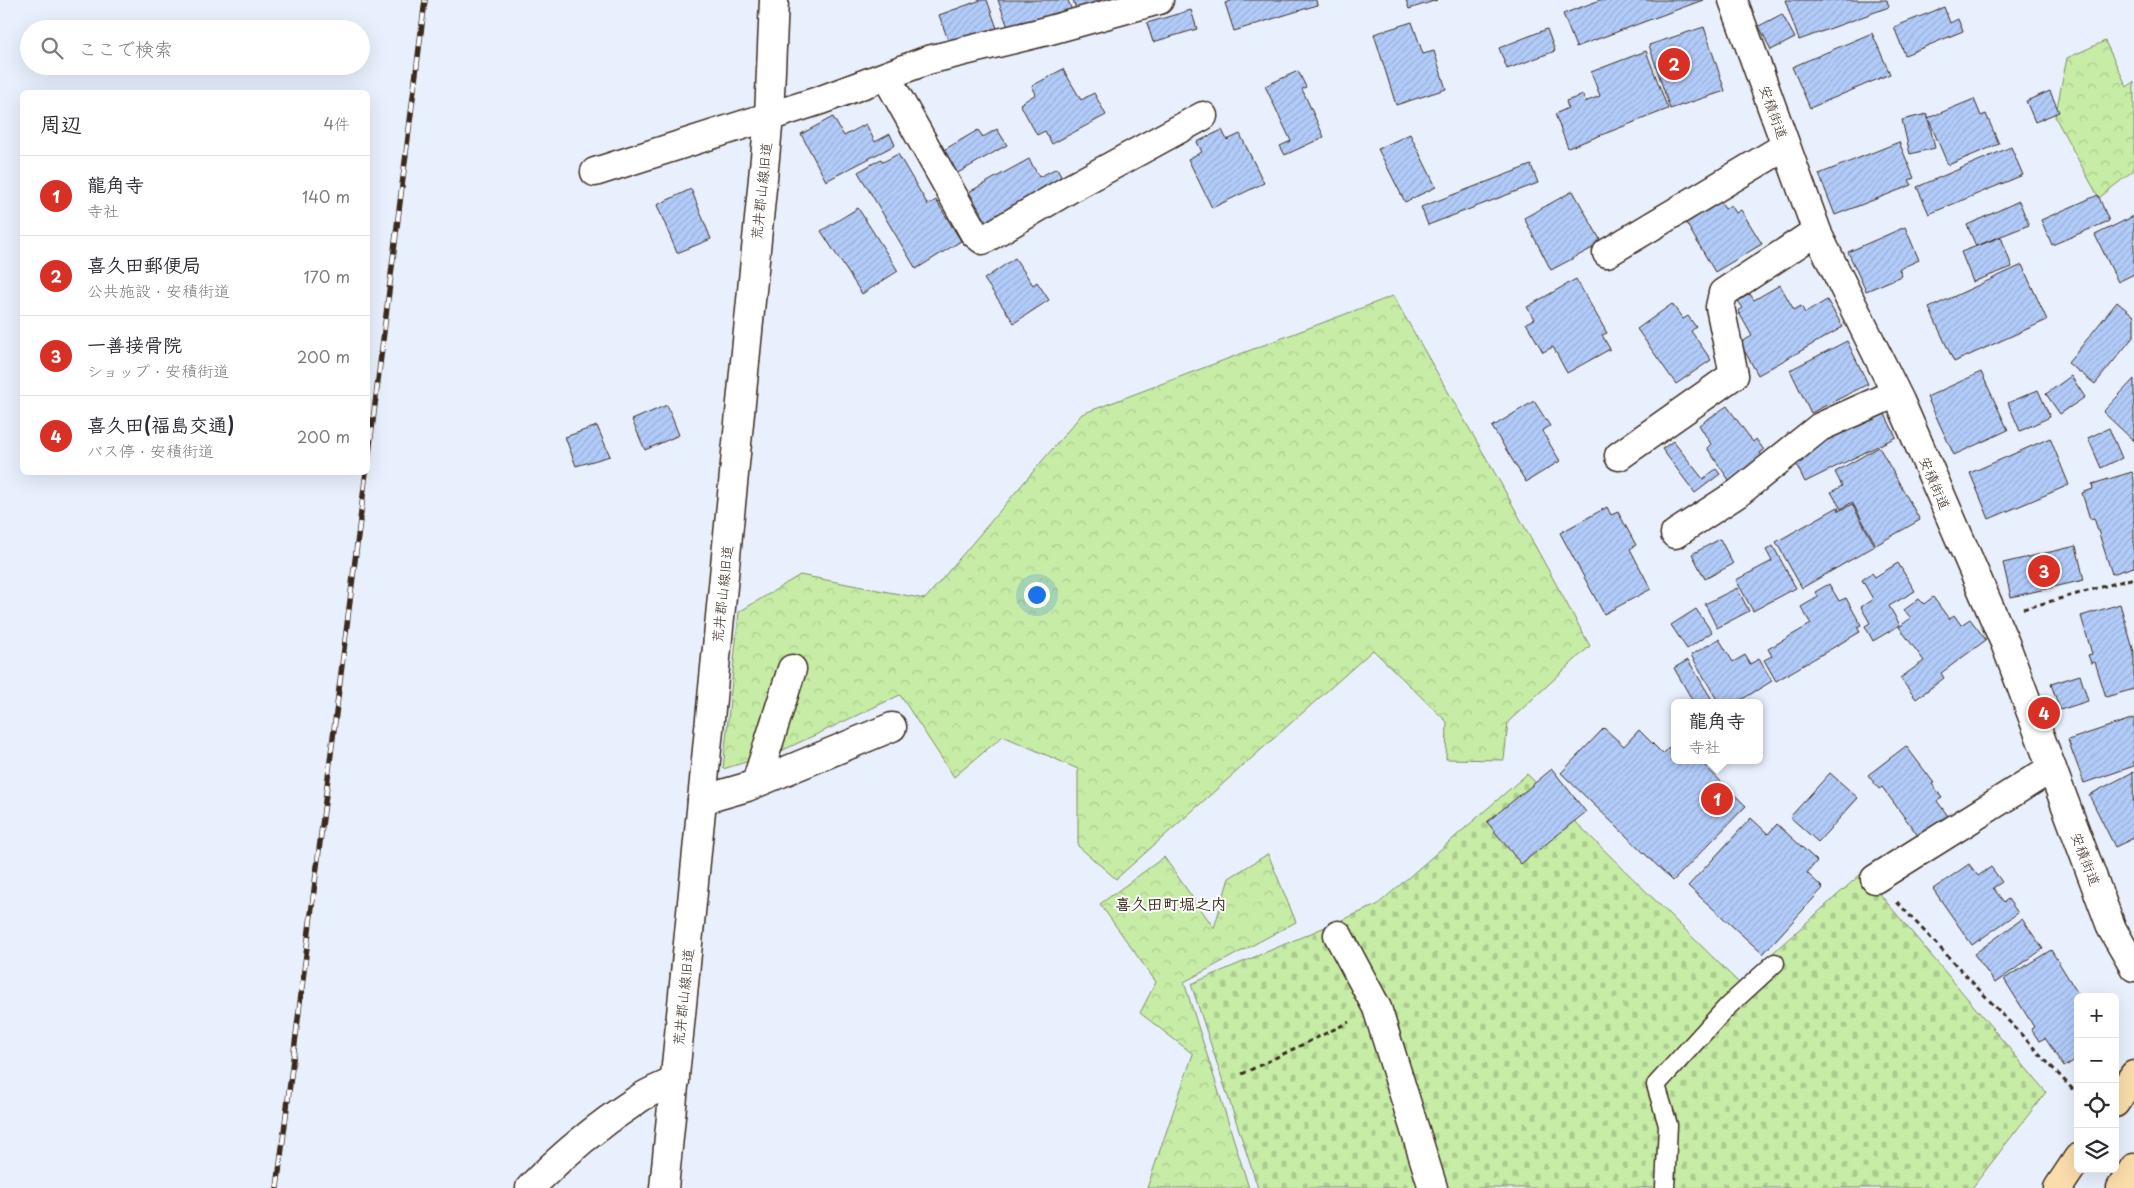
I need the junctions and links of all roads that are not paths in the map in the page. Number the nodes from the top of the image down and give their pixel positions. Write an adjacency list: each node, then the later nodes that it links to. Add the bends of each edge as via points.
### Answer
1 (774, 0): 6 (street, 荒井郡山線旧道)
2 (1159, 0): 4 (street, via 928,60)
3 (1733, 0): 7 (street, 安積街道)
4 (886, 76): 5 (street, via 974,233 983,240); 6 (street)
5 (1203, 116)
6 (769, 117): 8 (street); 18 (street, 荒井郡山線旧道)
7 (1786, 146): 9 (street, 安積街道); 10 (street)
8 (595, 172)
9 (1817, 231): 11 (street, 安積街道); 12 (street, via 1723,293 1720,307 1734,375)
10 (1607, 253)
11 (1896, 393): 13 (street, via 1820,427 1738,493); 16 (street, 安積街道, via 1993,617)
12 (1619, 456)
13 (1674, 534)
14 (792, 669): 17 (street)
15 (892, 728): 17 (street)
16 (2052, 768): 19 (street); 22 (street, 安積街道, via 2112,929)
17 (756, 783): 18 (street)
18 (702, 800): 24 (street, 荒井郡山線旧道)
19 (1876, 879)
20 (1338, 935): 30 (street, via 1377,1008)
21 (1775, 963): 31 (lane, via 1727,1007 1656,1085 1668,1124)
22 (2134, 967)
23 (2134, 1075): 25 (highway)
24 (675, 1081): 28 (street, via 638,1099 578,1144); 29 (street, 荒井郡山線旧道)
25 (2119, 1096)
26 (2074, 1164): 32 (highway)
27 (2134, 1168): 33 (highway)
28 (530, 1188)
29 (664, 1188)
30 (1434, 1188)
31 (1665, 1188)
32 (2058, 1188)
33 (2121, 1188)

